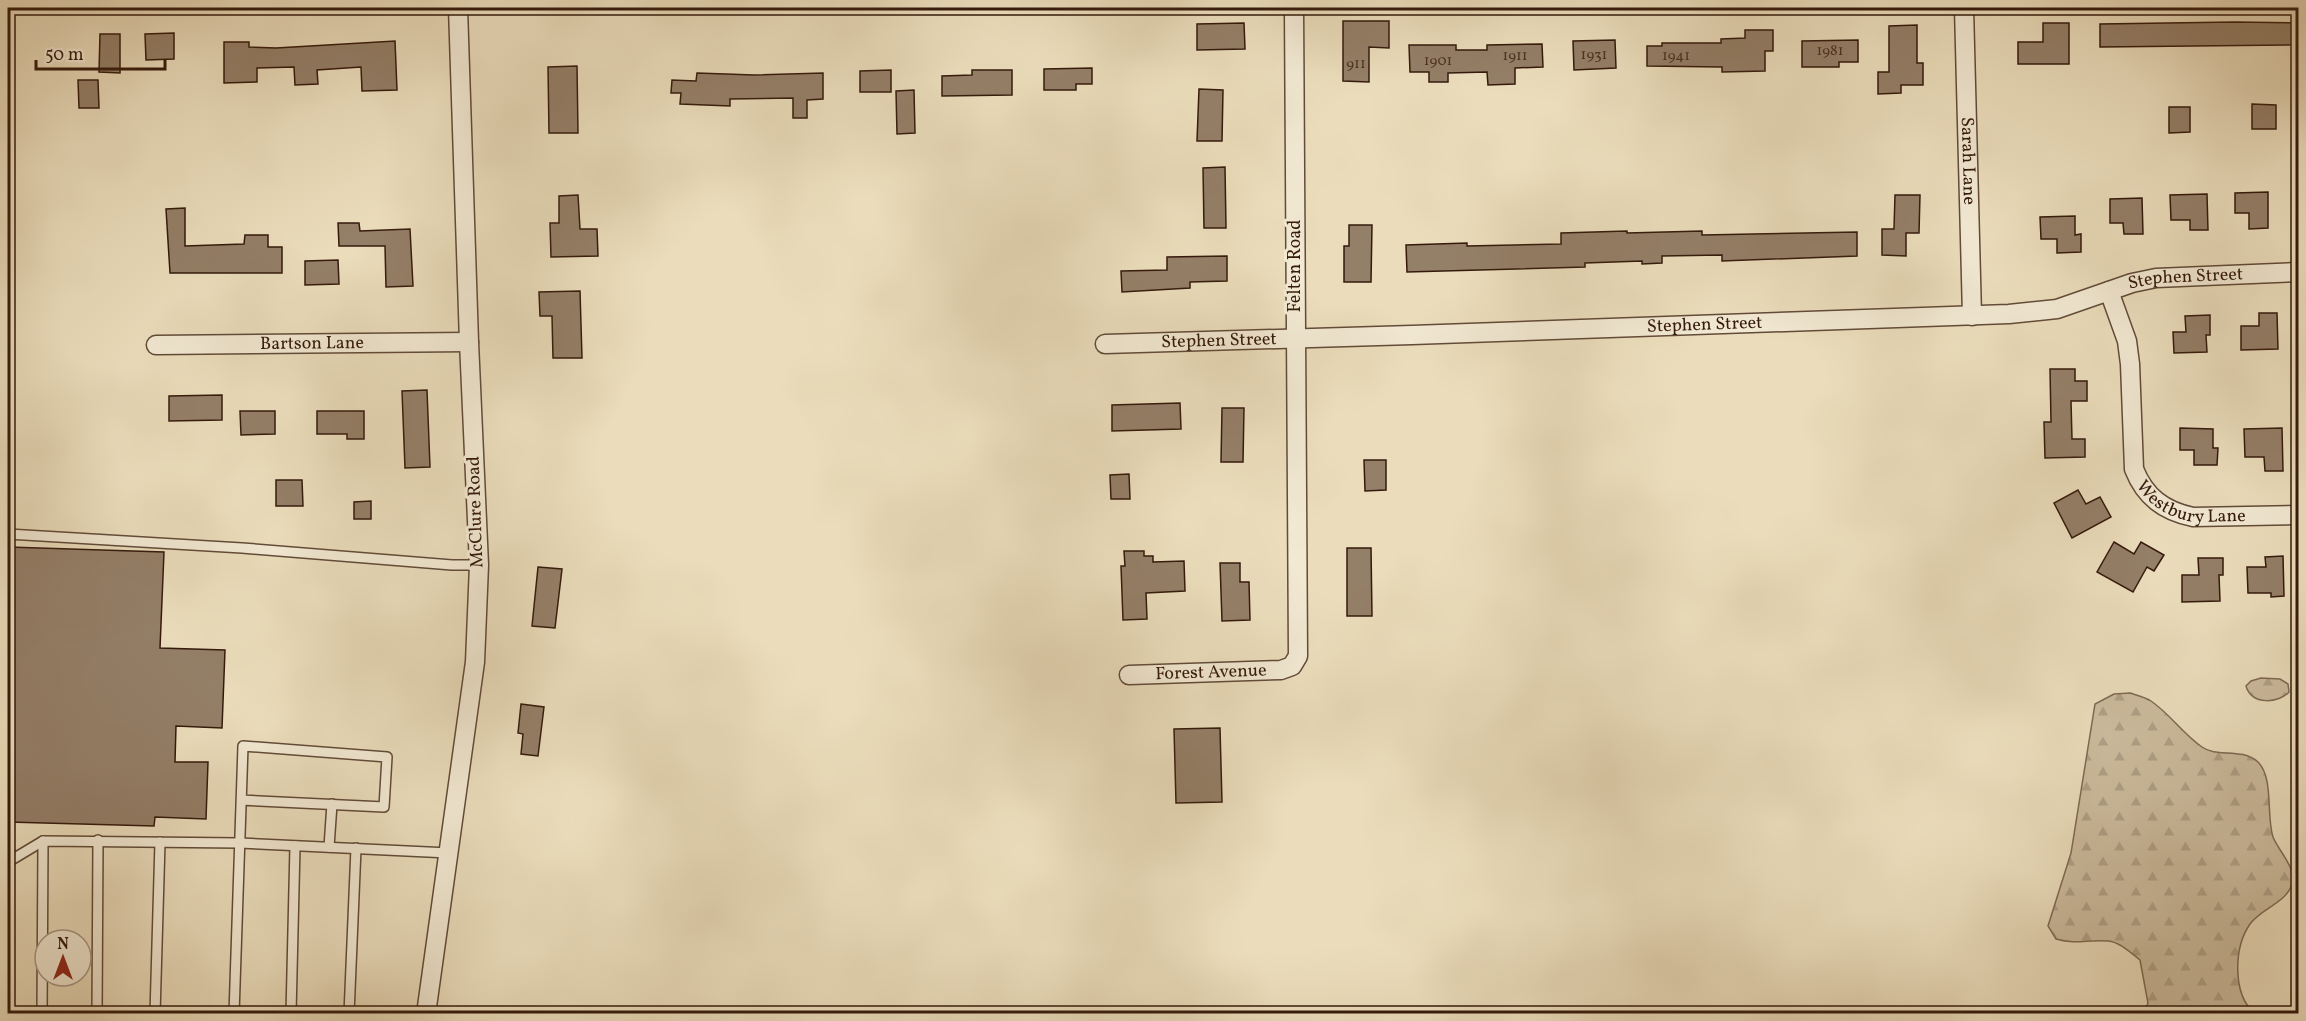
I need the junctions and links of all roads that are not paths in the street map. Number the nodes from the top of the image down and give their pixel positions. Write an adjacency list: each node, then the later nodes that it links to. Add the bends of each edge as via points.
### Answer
1 (458, 8): 8 (street, McClure Road)
2 (1294, 8): 7 (street, Felten Road)
3 (1964, 8): 6 (street, Sarah Lane)
4 (2298, 272): 5 (street, Stephen Street, via 2156,278)
5 (2109, 291): 6 (street, Stephen Street, via 2058,309); 11 (street, Westbury Lane, via 2127,341 2134,469 2149,496 2177,514 2193,517)
6 (1972, 316): 7 (street, Stephen Street)
7 (1295, 339): 9 (street, Stephen Street); 14 (street, Felten Road, via 1298,656)
8 (469, 342): 10 (street, Bartson Lane); 13 (street, McClure Road)
9 (1105, 344)
10 (156, 345)
11 (2298, 515)
12 (8, 534): 13 (lane)
13 (479, 565): 25 (street, McClure Road, via 475,662)
14 (1292, 666): 15 (street, Forest Avenue, via 1281,670)
15 (1129, 675)
16 (242, 800): 17 (lane); 17 (lane, via 243,746 387,757 384,807); 21 (lane)
17 (332, 804): 23 (lane)
18 (98, 840): 19 (lane); 20 (lane); 28 (lane)
19 (43, 841): 26 (lane); 27 (lane)
20 (159, 842): 21 (lane); 29 (lane)
21 (240, 843): 22 (lane); 30 (lane)
22 (294, 846): 23 (lane); 31 (lane)
23 (329, 847): 24 (lane)
24 (356, 848): 25 (lane); 32 (lane)
25 (448, 853): 33 (street, McClure Road)
26 (8, 862)
27 (42, 1014)
28 (98, 1014)
29 (155, 1014)
30 (234, 1014)
31 (291, 1014)
32 (350, 1014)
33 (426, 1014)

